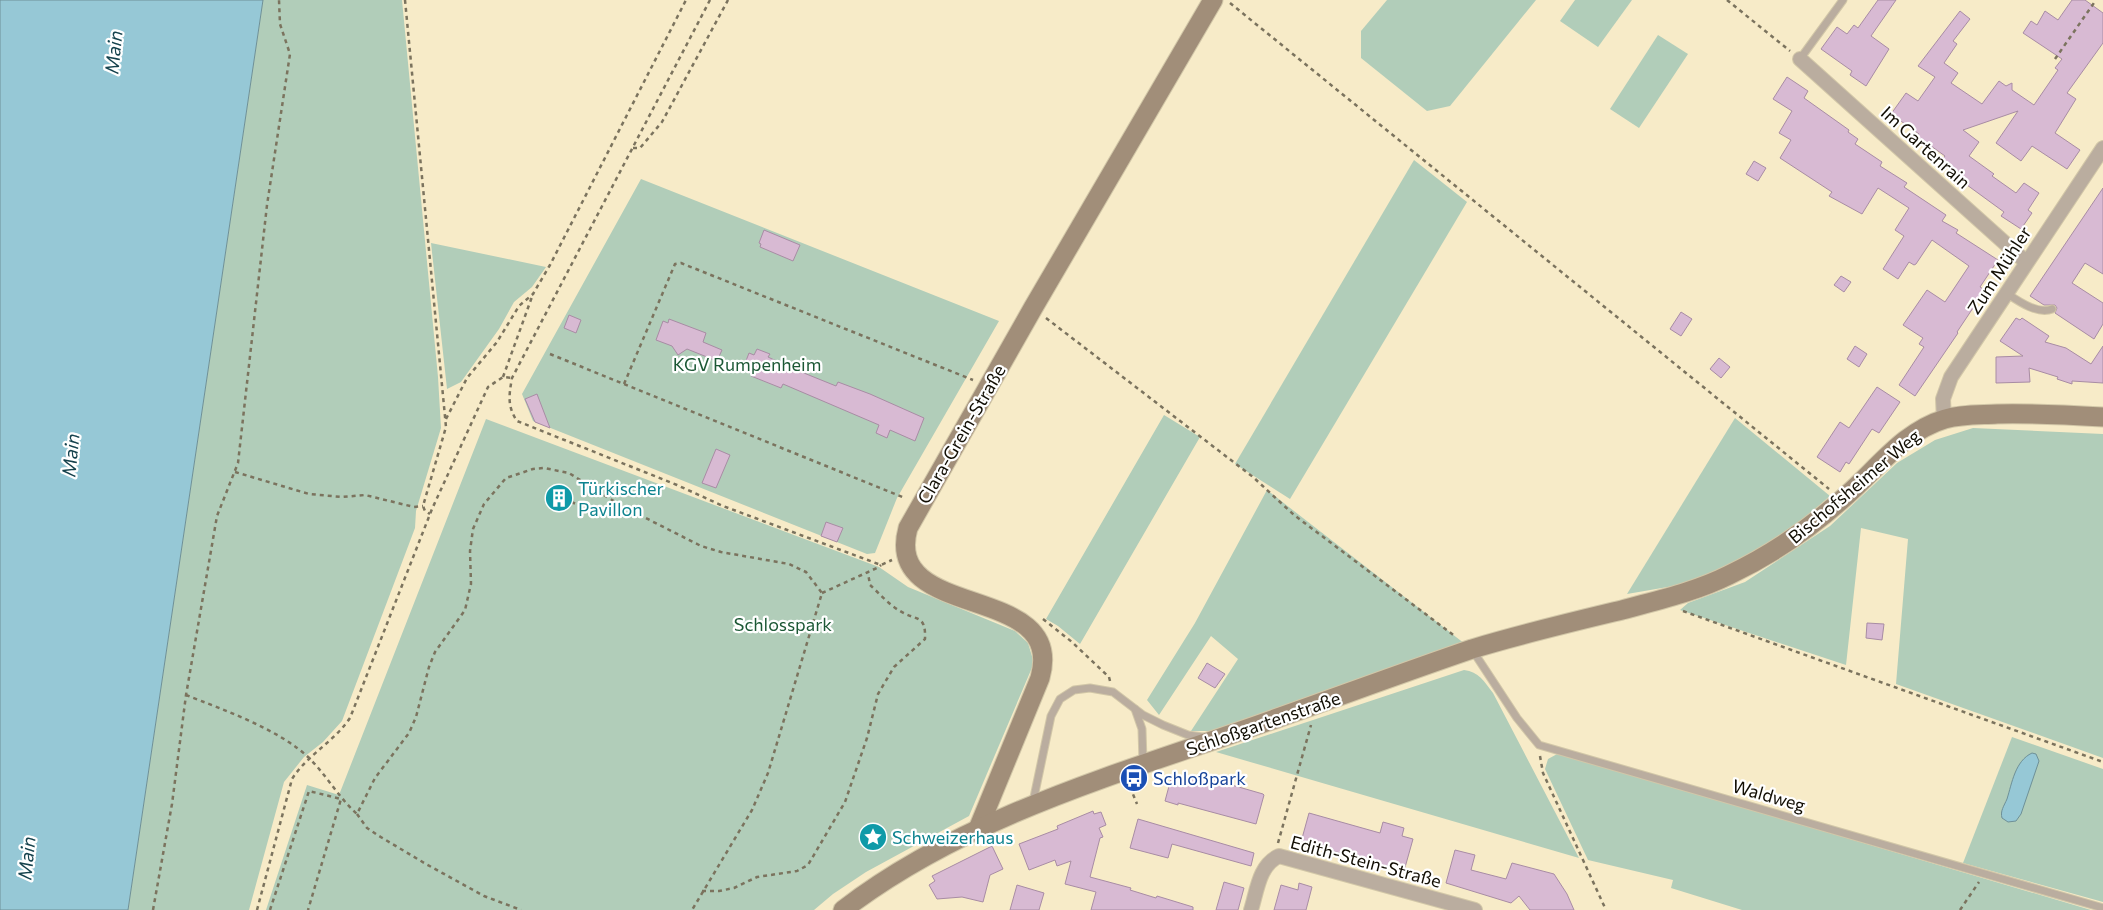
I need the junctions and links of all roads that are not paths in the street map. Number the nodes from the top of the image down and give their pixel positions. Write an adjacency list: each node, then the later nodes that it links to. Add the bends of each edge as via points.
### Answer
1 (1213, 0): 15 (street, Clara-Grein-Straße, via 911,520 905,538 908,562 925,581 1027,626 1042,647 1044,659 1040,678)
2 (1843, 0): 3 (lane)
3 (1800, 60): 5 (street, Im Gartenrain)
4 (2103, 148): 5 (street, Zum Mühler)
5 (2026, 262): 6 (street, Zum Mühler)
6 (2006, 293): 7 (lane, via 2034,308); 9 (street, Zum Mühler, via 1951,377 1943,398)
7 (2052, 309)
8 (2103, 417): 9 (street, Bischofsheimer Weg, via 2002,414)
9 (1944, 420): 10 (street, Bischofsheimer Weg, via 1907,439 1841,500 1792,539 1749,566 1668,598)
10 (1472, 649): 12 (street, Schloßgartenstraße); 16 (lane, Waldweg, via 1517,718 1539,744)
11 (1134, 709): 12 (lane, via 1182,733); 13 (lane, via 1143,735); 14 (lane, via 1115,694 1099,688 1074,690 1060,699 1051,716)
12 (1216, 739): 13 (street, Schloßgartenstraße)
13 (1143, 764): 14 (street, Schloßgartenstraße)
14 (1032, 806): 15 (street, Schloßgartenstraße)
15 (978, 829): 17 (street, Schloßgartenstraße, via 892,875)
16 (2103, 908)
17 (842, 910)
18 (1251, 910): 19 (street, Edith-Stein-Straße, via 1263,871 1279,856)
19 (1475, 910)

